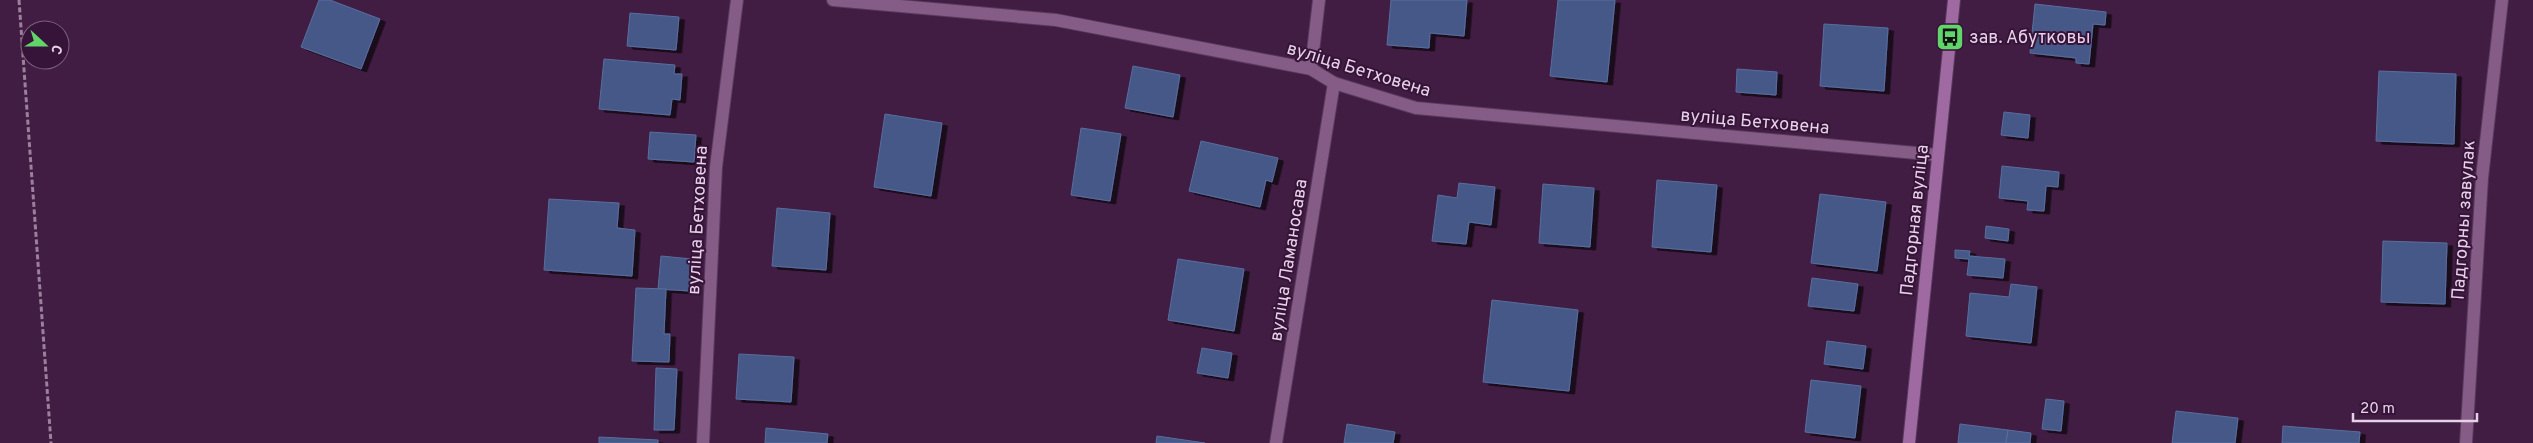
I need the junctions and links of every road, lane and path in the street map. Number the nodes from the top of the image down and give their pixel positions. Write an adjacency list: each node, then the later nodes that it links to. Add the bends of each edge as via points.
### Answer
1 (19, 0): 10 (path)
2 (737, 0): 11 (street, вуліца Бетховена, via 716,167)
3 (833, 0): 7 (street, вуліца Бетховена, via 1056,20)
4 (1319, 0): 7 (street)
5 (1954, 0): 9 (street, Падгорная вуліца)
6 (2502, 0): 14 (street, Падгорны завулак, via 2482,178)
7 (1311, 69): 8 (street, вуліца Бетховена)
8 (1334, 83): 9 (street, вуліца Бетховена, via 1416,108); 12 (street, вуліца Ламаносава)
9 (1938, 155): 13 (street, Падгорная вуліца)
10 (51, 443)
11 (703, 443)
12 (1276, 443)
13 (1909, 443)
14 (2466, 443)

